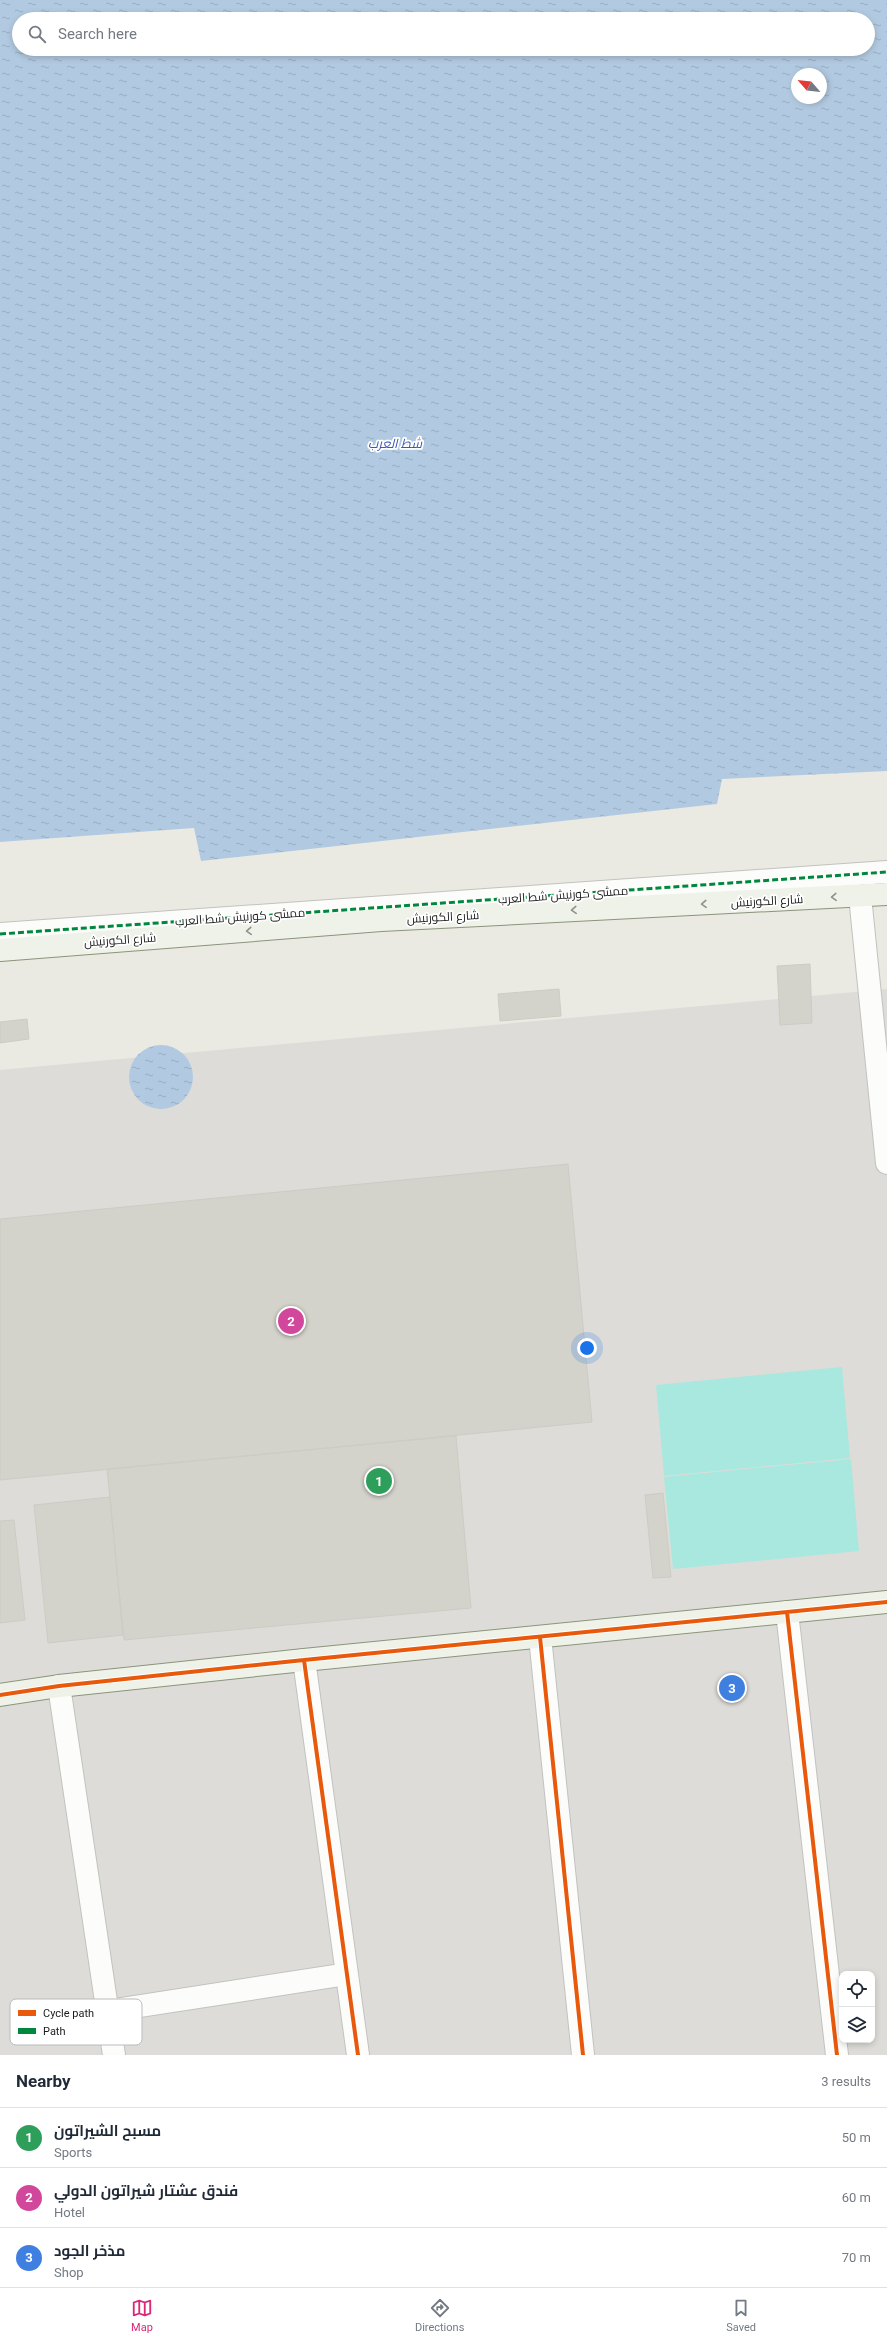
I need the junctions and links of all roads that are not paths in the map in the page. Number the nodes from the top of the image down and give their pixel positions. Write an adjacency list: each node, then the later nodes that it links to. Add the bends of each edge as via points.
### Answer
1 (887, 872): 4 (street, ممشى كورنيش شط العرب)
2 (887, 894): 3 (street, شارع الكورنيش)
3 (860, 896): 5 (street, شارع الكورنيش, one-way to 5, via 381,920); 6 (street)
4 (0, 934)
5 (0, 950)
6 (887, 1163)
7 (887, 1602): 8 (street)
8 (788, 1612): 9 (street); 20 (street)
9 (540, 1637): 10 (street); 19 (street)
10 (304, 1660): 11 (street); 13 (street)
11 (60, 1686): 12 (street); 14 (street)
12 (0, 1695)
13 (347, 1974): 15 (street); 18 (street)
14 (106, 1999)
15 (142, 2006)
16 (113, 2045): 17 (street)
17 (114, 2055)
18 (358, 2055)
19 (583, 2055)
20 (838, 2055)

